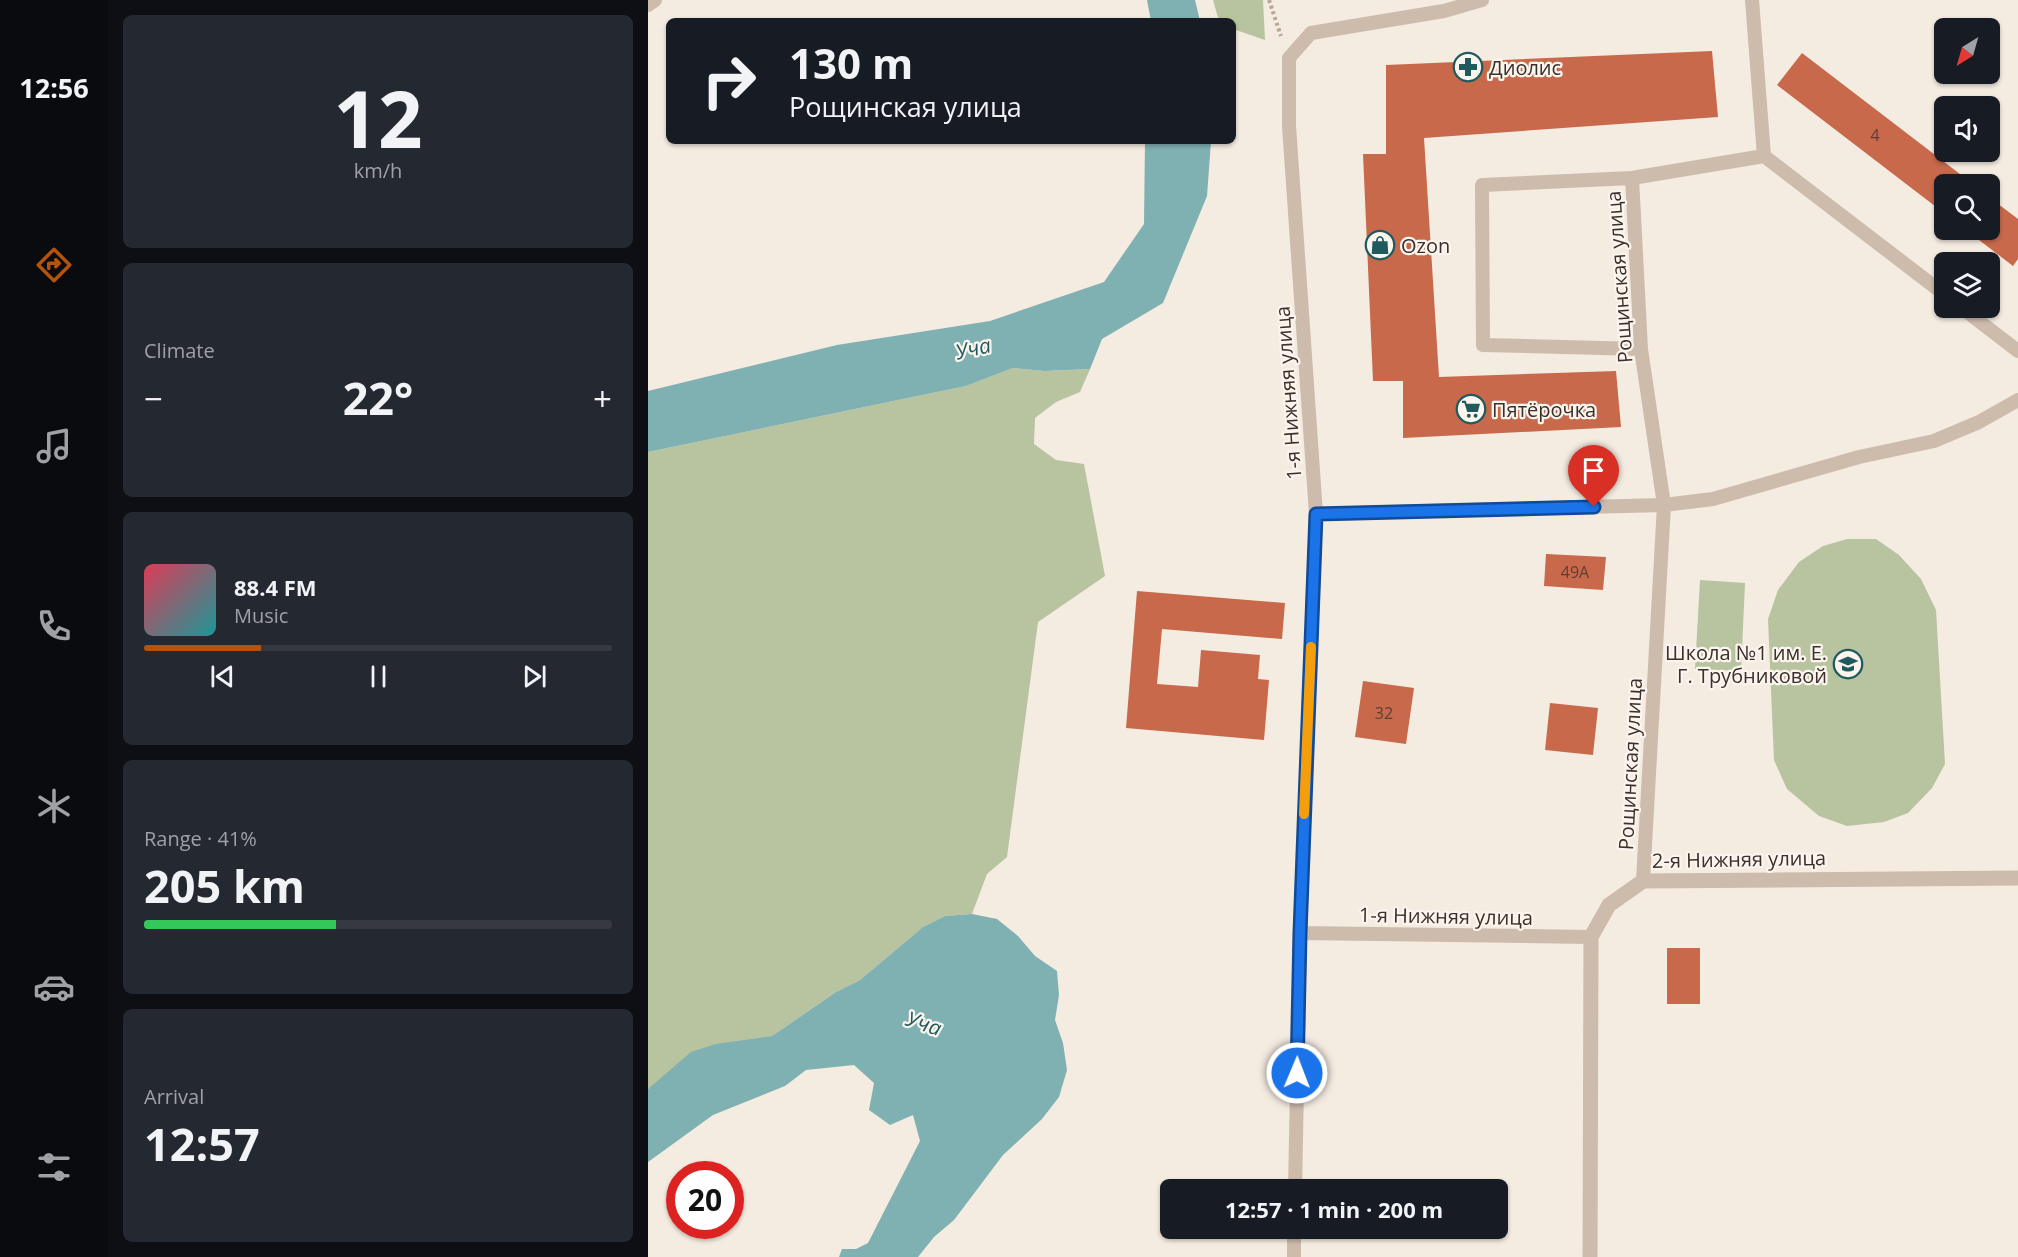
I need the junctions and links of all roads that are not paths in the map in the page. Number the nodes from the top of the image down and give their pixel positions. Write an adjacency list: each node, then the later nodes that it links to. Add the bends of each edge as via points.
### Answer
1 (655, 0): 4 (lane)
2 (1482, 0): 13 (lane, 1-я Нижняя улица, via 1444,11 1311,33 1289,58 1288,126)
3 (1752, 0): 5 (lane)
4 (648, 5)
5 (1764, 156): 6 (lane, Рощинская улица); 7 (lane)
6 (1632, 178): 9 (lane, Рощинская улица); 9 (lane, via 1482,185 1483,345)
7 (1934, 286)
8 (1975, 318): 10 (lane)
9 (1641, 350): 12 (lane, Рощинская улица)
10 (2018, 351)
11 (2018, 400): 12 (lane, via 1934,441 1859,457 1713,499)
12 (1664, 506): 13 (lane); 15 (lane, Рощинская улица)
13 (1316, 514): 16 (lane, 1-я Нижняя улица)
14 (2018, 878): 15 (street, 2-я Нижняя улица)
15 (1643, 881): 17 (street, 2-я Нижняя улица, via 1609,905)
16 (1300, 933): 17 (lane, 1-я Нижняя улица); 18 (lane, 1-я Нижняя улица)
17 (1591, 937): 21 (street, 2-я Нижняя улица)
18 (1295, 1179)
19 (1294, 1239): 20 (lane)
20 (1294, 1257)
21 (1590, 1257)

